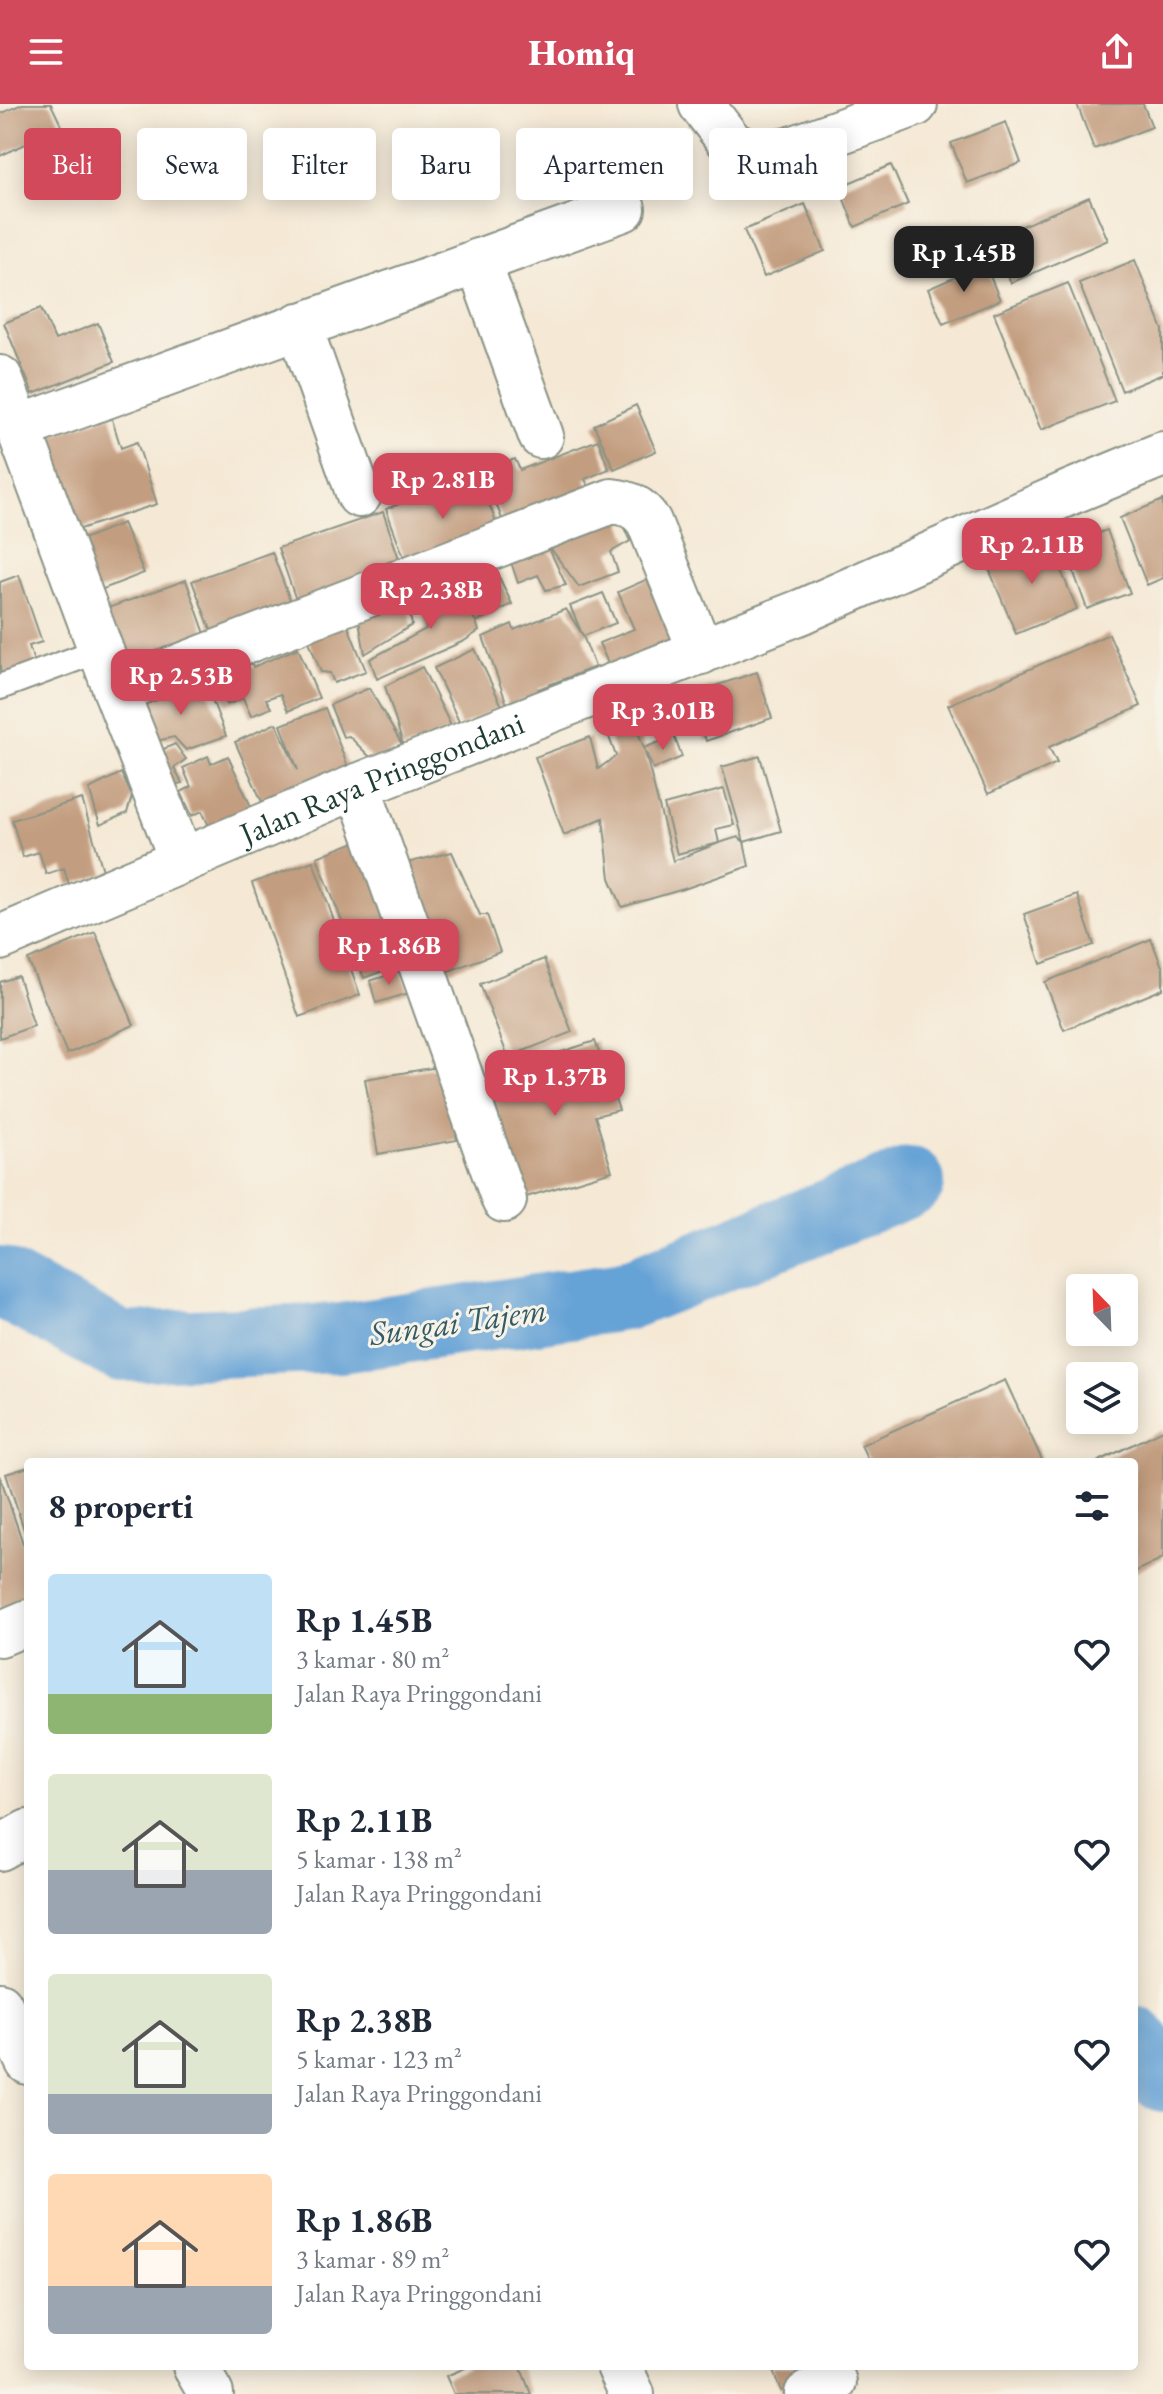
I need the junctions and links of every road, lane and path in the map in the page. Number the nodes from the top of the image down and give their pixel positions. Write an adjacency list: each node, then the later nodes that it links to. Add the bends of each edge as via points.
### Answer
1 (701, 104): 2 (street, via 731,143 754,156 789,150)
2 (915, 104)
3 (623, 209): 4 (street)
4 (478, 261): 5 (street); 8 (street)
5 (299, 325): 7 (street); 10 (street)
6 (0, 378): 7 (street)
7 (18, 428): 11 (street)
8 (541, 436)
9 (1163, 454): 12 (street, Jalan Raya Pringgondani)
10 (359, 495)
11 (100, 650): 13 (lane); 14 (street)
12 (701, 652): 14 (street, via 649,522 633,505 612,501); 15 (street, Jalan Raya Pringgondani)
13 (0, 687)
14 (116, 691): 16 (street)
15 (358, 786): 16 (street, Jalan Raya Pringgondani); 18 (street)
16 (182, 861): 17 (street, Jalan Raya Pringgondani)
17 (0, 938)
18 (504, 1200)
19 (24, 1624): 20 (street)
20 (0, 1634)
21 (24, 1834): 22 (street)
22 (0, 1848)
23 (0, 2005): 24 (street)
24 (24, 2054)
25 (197, 2370): 28 (street)
26 (621, 2370): 29 (street)
27 (829, 2370): 30 (street, via 834,2382)
28 (211, 2394)
29 (632, 2394)
30 (807, 2394)

